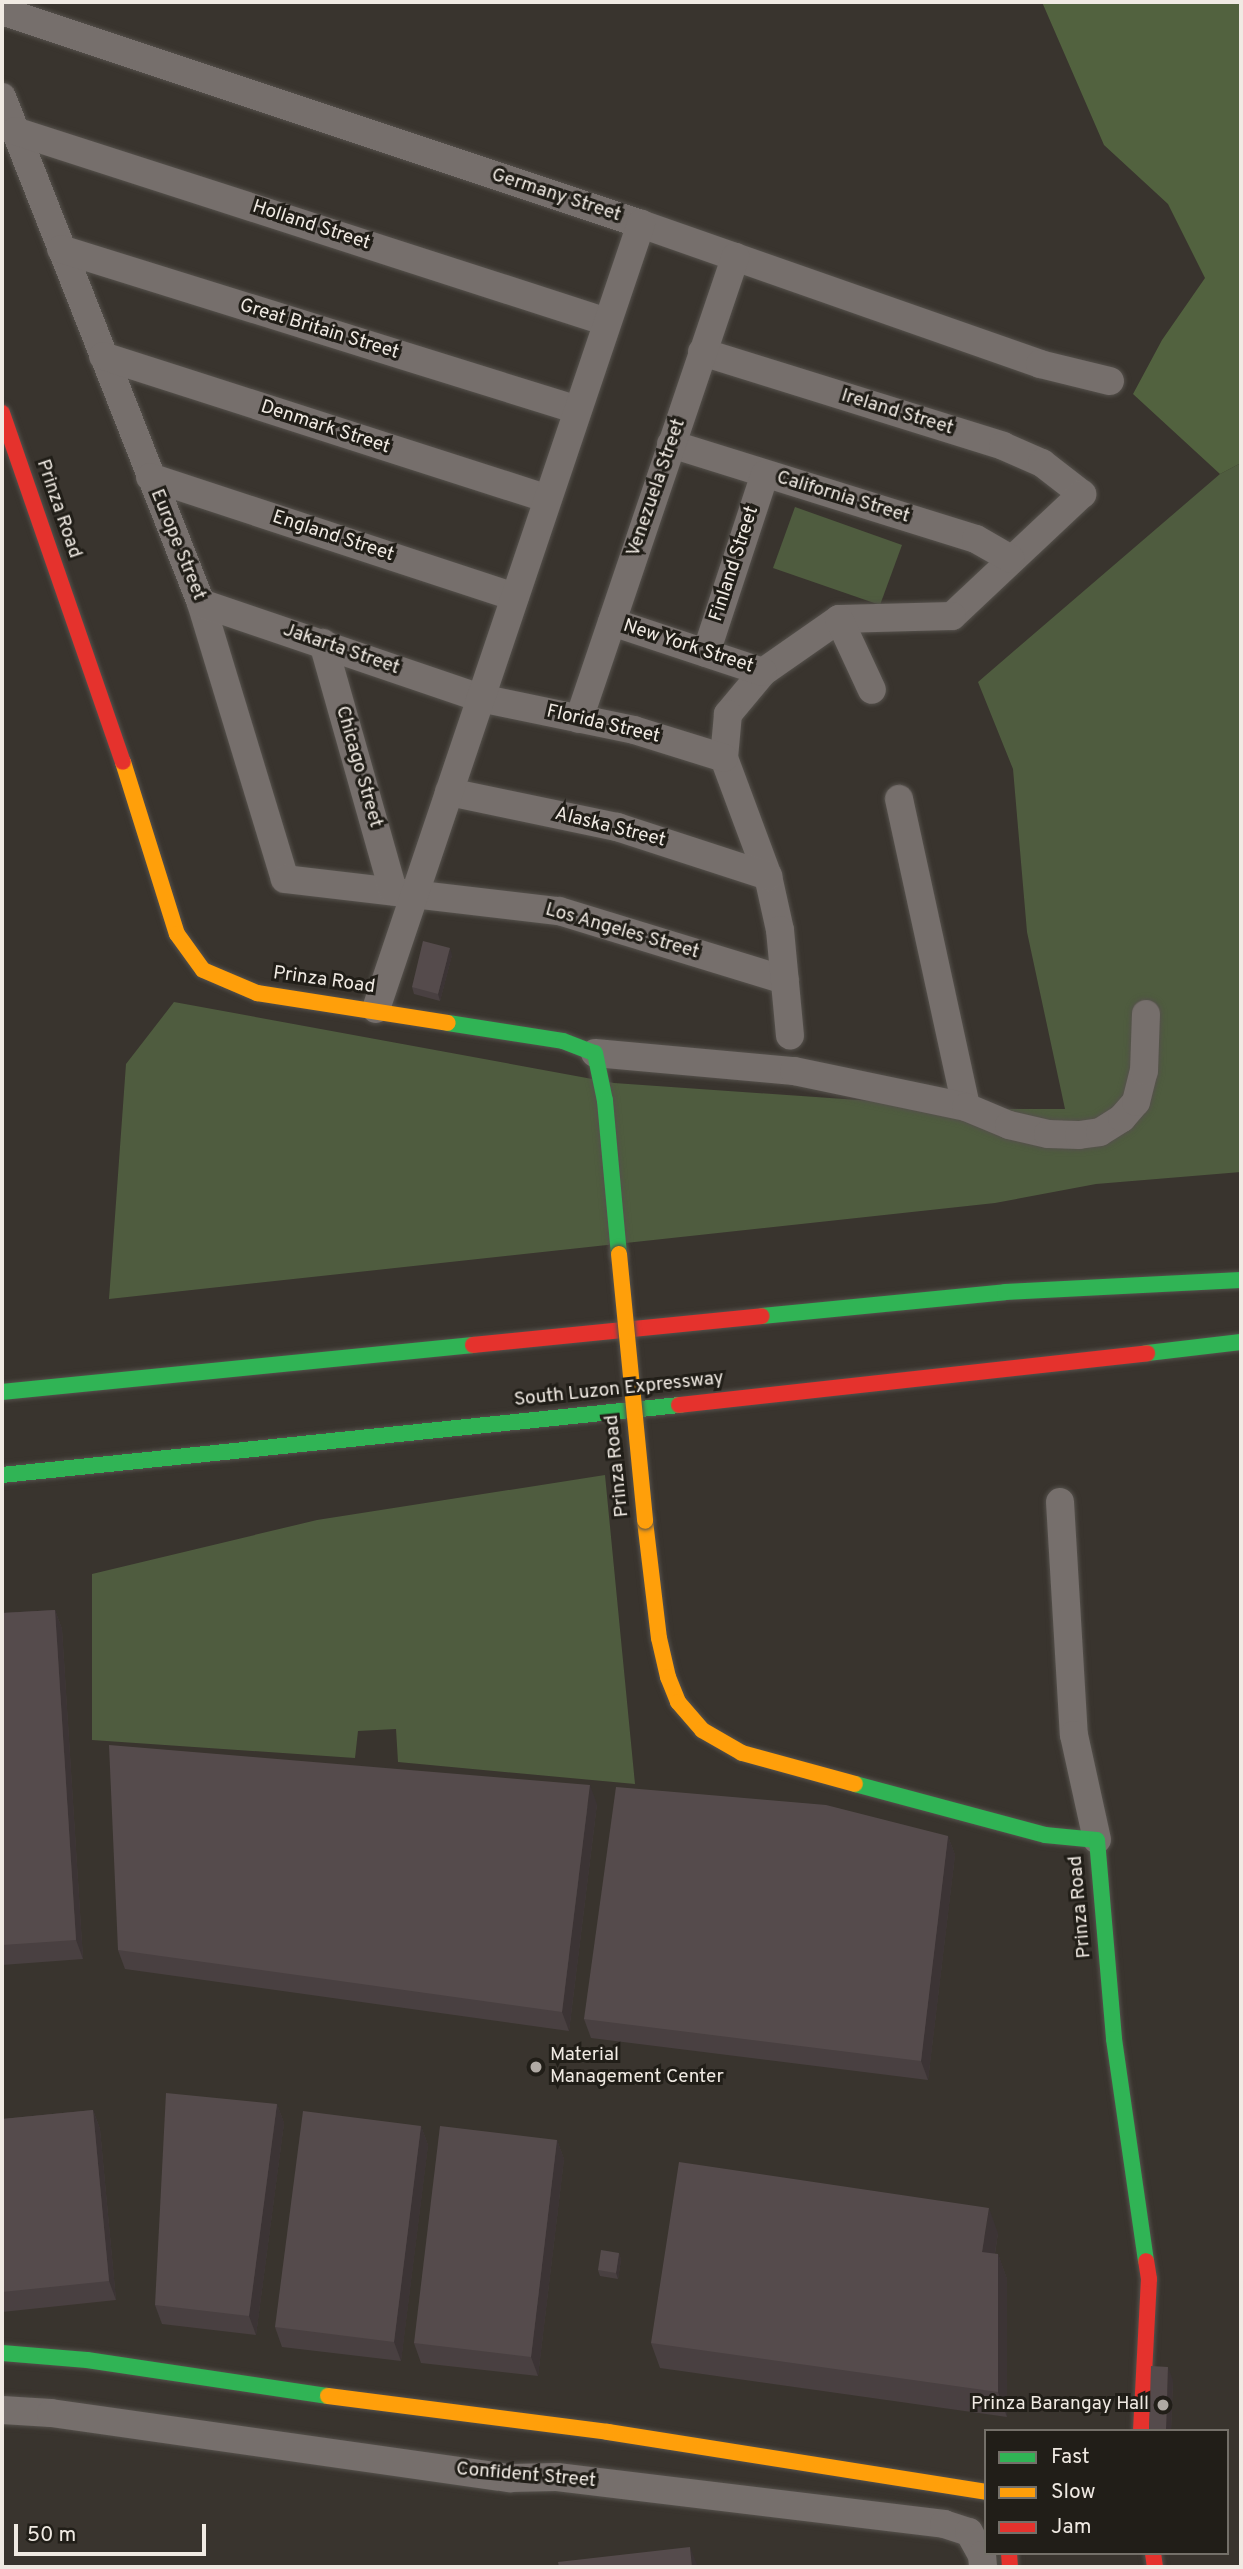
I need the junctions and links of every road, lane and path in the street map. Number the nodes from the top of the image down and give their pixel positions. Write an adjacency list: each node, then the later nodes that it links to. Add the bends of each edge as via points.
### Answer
1 (2, 11): 4 (street, Germany Street)
2 (2, 97): 3 (street, Europe Street)
3 (15, 131): 5 (street, Europe Street); 7 (street, Holland Street)
4 (641, 224): 6 (street, Germany Street); 7 (street)
5 (61, 249): 9 (street, Europe Street); 11 (street, Great Britain Street)
6 (734, 257): 8 (street, Venezuela Street); 10 (street, Germany Street, via 1040,364)
7 (607, 322): 11 (street)
8 (702, 352): 13 (street, Venezuela Street); 17 (street, Ireland Street, via 1003,446 1042,463 1082,494)
9 (103, 356): 15 (street, Europe Street); 16 (street, Denmark Street)
10 (1110, 381)
11 (578, 410): 16 (street)
12 (2, 413): 34 (main road, Prinza Road, via 112,726 177,934 202,970 224,982 257,993)
13 (671, 444): 14 (street, California Street); 21 (street, Venezuela Street)
14 (765, 474): 17 (street, California Street, via 976,538); 23 (street, Finland Street)
15 (150, 477): 18 (street, England Street); 19 (street, Europe Street)
16 (548, 499): 18 (street)
17 (1011, 559): 20 (street, via 952,616)
18 (515, 597): 26 (street)
19 (201, 603): 22 (street, Jakarta Street); 32 (street, Europe Street, via 285,879)
20 (839, 619): 24 (street); 25 (street)
21 (612, 622): 23 (street, New York Street); 27 (street, Venezuela Street)
22 (323, 643): 26 (street, Jakarta Street); 32 (street, Chicago Street)
23 (706, 653): 24 (street, New York Street)
24 (764, 672): 28 (street, via 728,714)
25 (872, 691)
26 (480, 698): 27 (street, Florida Street); 29 (street)
27 (579, 719): 28 (street, Florida Street, via 634,730)
28 (724, 758): 31 (street)
29 (449, 792): 31 (street, Alaska Street, via 617,827); 32 (street)
30 (899, 799): 38 (street)
31 (768, 876): 33 (street)
32 (404, 892): 33 (street, Los Angeles Street, via 559,911); 34 (street)
33 (785, 980): 36 (street)
34 (376, 1009): 37 (main road, Prinza Road, via 563,1041)
35 (1146, 1014): 38 (street, via 1144,1071 1136,1101 1122,1118 1100,1132 1048,1134 1009,1125)
36 (790, 1036)
37 (595, 1053): 38 (street, via 794,1071); 44 (main road, Prinza Road, bridge, via 605,1101 659,1638 678,1702 702,1730 742,1753 1045,1835)
38 (966, 1107)
39 (1241, 1280): 41 (main road, via 992,1293)
40 (1241, 1342): 42 (main road, South Luzon Expressway)
41 (2, 1392)
42 (2, 1475)
43 (1060, 1502): 44 (street, via 1073,1735)
44 (1097, 1840): 47 (main road, Prinza Road, via 1114,2039 1149,2279)
45 (2, 2353): 48 (main road, via 87,2360 608,2432)
46 (2, 2410): 49 (street, Confident Street, via 51,2413 510,2478 556,2477 943,2524 969,2532)
47 (1141, 2429)
48 (984, 2491)
49 (984, 2567)

